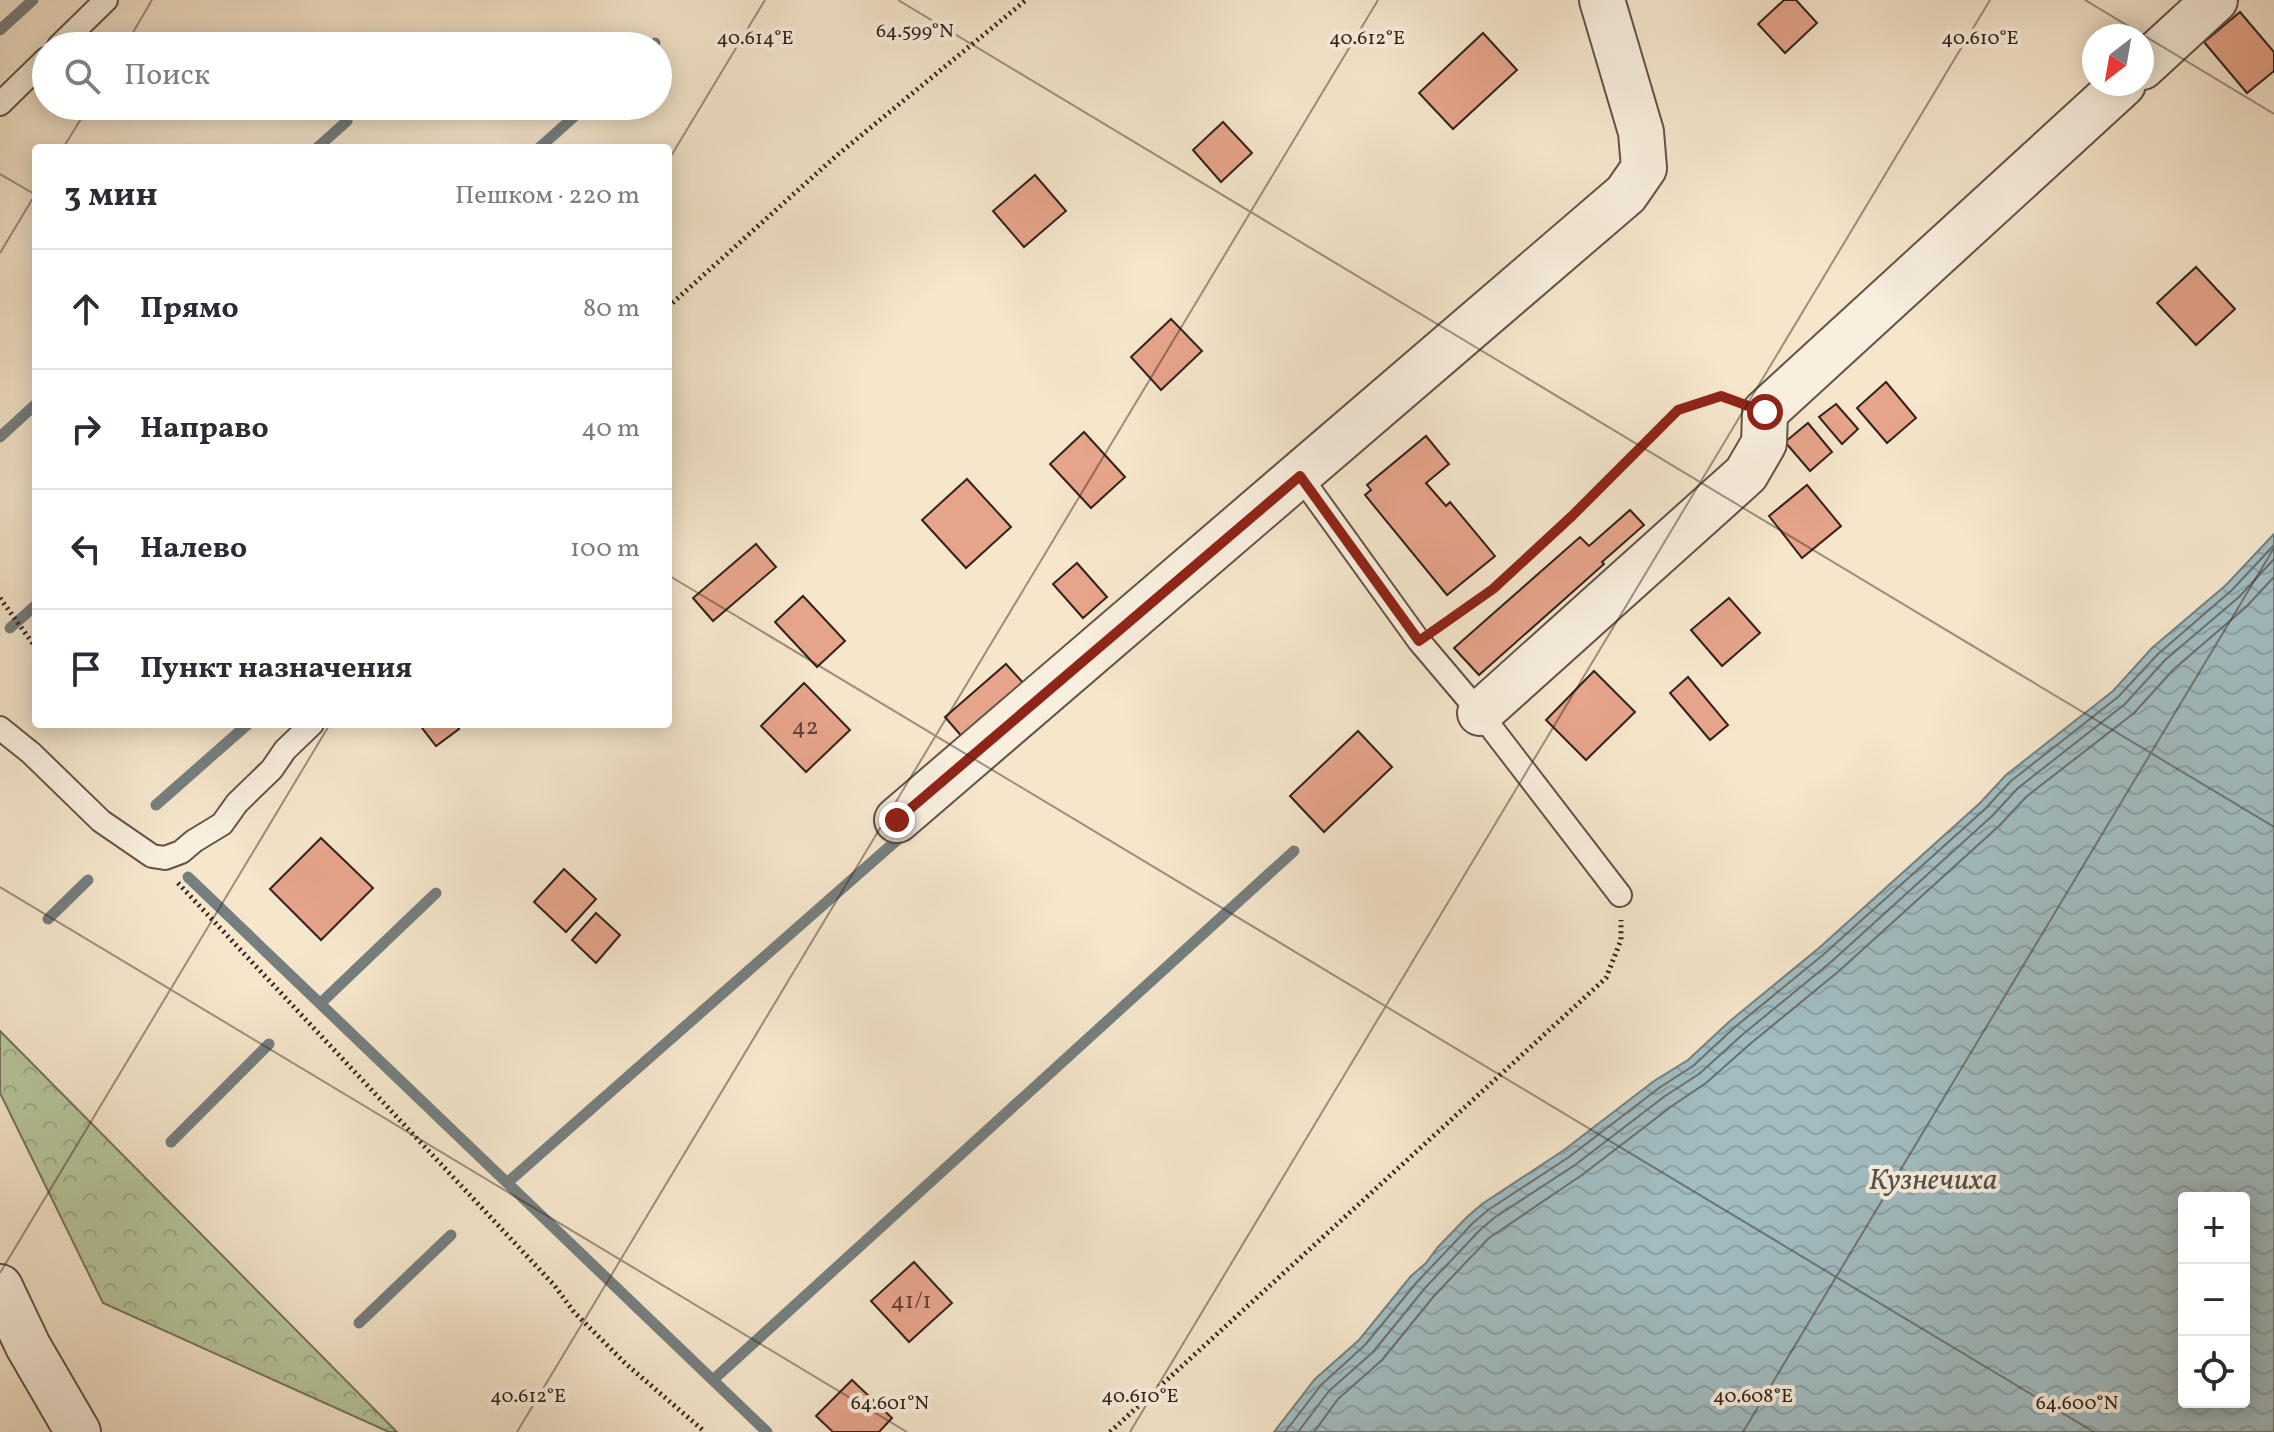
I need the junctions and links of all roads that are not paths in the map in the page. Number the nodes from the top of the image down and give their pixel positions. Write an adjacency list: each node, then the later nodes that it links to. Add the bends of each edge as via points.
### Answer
1 (106, 0): 4 (lane)
2 (1602, 0): 9 (street, via 1641,132 1644,168 1626,194)
3 (2215, 0): 5 (street)
4 (73, 32)
5 (2154, 56)
6 (32, 73): 8 (lane)
7 (2110, 96): 10 (street, via 1765,412 1764,443 1746,474)
8 (0, 104)
9 (1300, 476): 10 (lane, via 1419,641); 13 (street)
10 (1480, 713): 14 (lane)
11 (0, 728): 12 (lane, via 101,821 152,856 165,858 222,824)
12 (308, 728)
13 (897, 820)
14 (1620, 895)
15 (0, 1287): 16 (street)
16 (78, 1432)

